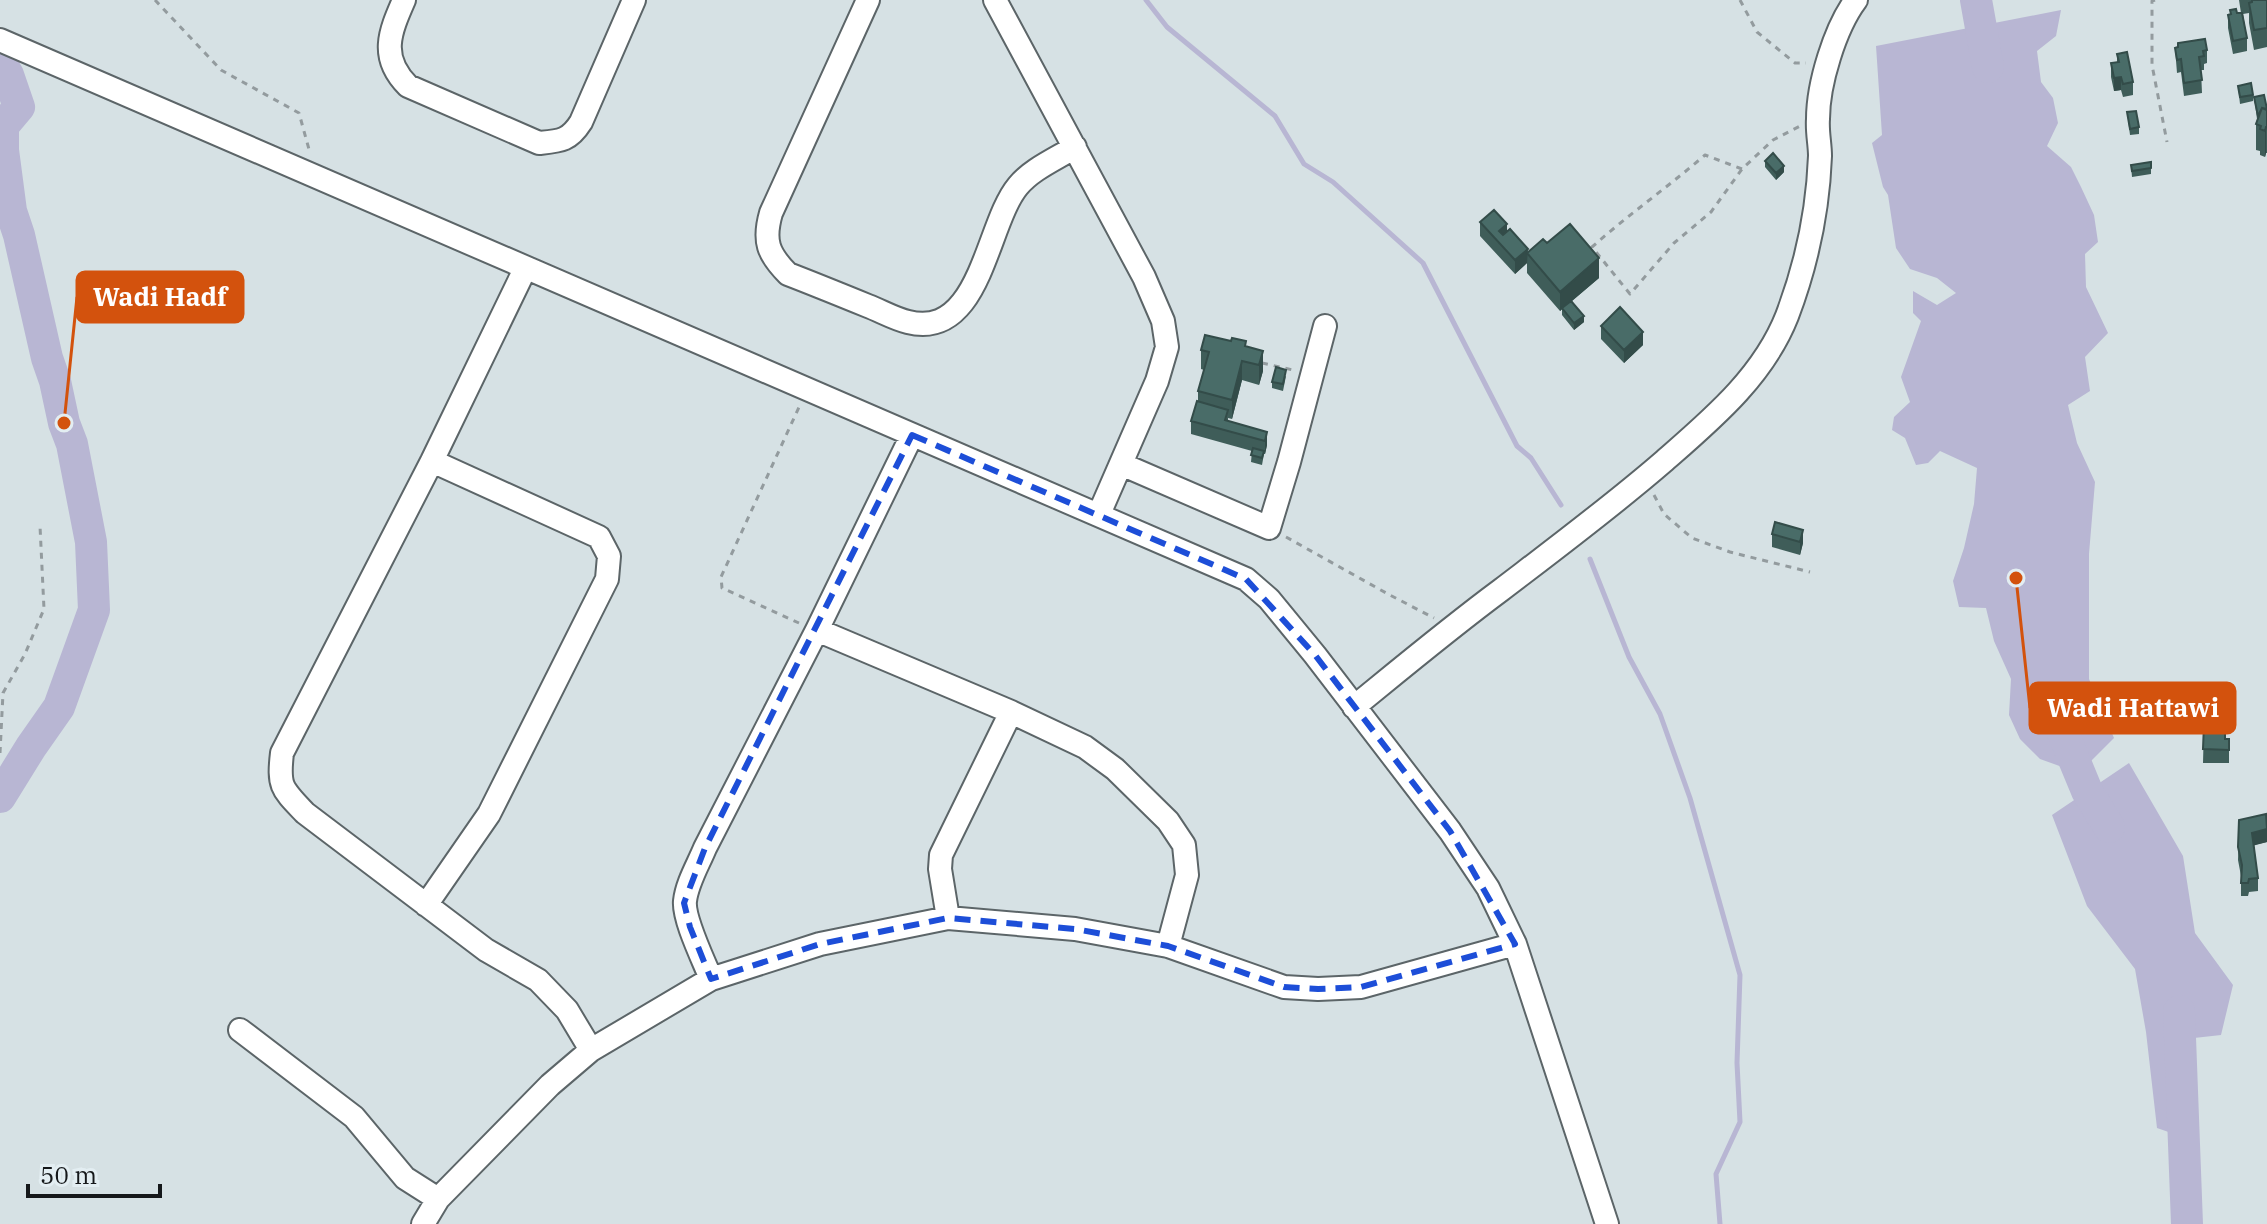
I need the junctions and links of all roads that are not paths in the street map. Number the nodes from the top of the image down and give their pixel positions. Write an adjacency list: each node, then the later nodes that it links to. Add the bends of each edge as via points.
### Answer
1 (404, 0): 2 (street, via 389,48 397,76 408,86 539,143 561,141 581,122)
2 (634, 0)
3 (868, 0): 7 (street, via 768,223 767,248 788,274 909,323 932,323 948,316 960,308 975,282 1017,187)
4 (995, 0): 7 (street)
5 (1856, 0): 15 (street, via 1827,61 1817,118 1820,154 1814,212 1803,264 1786,317 1756,371 1713,419 1645,477)
6 (5, 43): 8 (street)
7 (1075, 147): 12 (street, via 1144,277 1163,321 1167,347)
8 (525, 269): 10 (street); 11 (street)
9 (1325, 326): 12 (street, via 1269,528)
10 (912, 435): 13 (street); 14 (street)
11 (432, 461): 17 (street, via 282,753 279,774 284,791 305,813); 17 (street, via 599,537 609,556 607,579 489,814)
12 (1121, 464): 13 (street)
13 (1099, 514): 15 (street, via 1246,579 1269,599)
14 (817, 630): 16 (street); 21 (street, via 705,848 684,903)
15 (1354, 707): 19 (street, via 1450,831 1488,888)
16 (1011, 712): 18 (street, via 941,855); 20 (street, via 1085,747 1168,821 1184,845 1187,875)
17 (426, 905): 23 (street, via 486,950 538,980 567,1010)
18 (948, 918): 20 (street, via 1075,929); 21 (street, via 820,944)
19 (1515, 944): 20 (street, via 1361,987 1318,989 1284,987); 26 (street)
20 (1168, 946)
21 (711, 979): 23 (street)
22 (240, 1030): 24 (street, via 354,1117 405,1178)
23 (591, 1050): 24 (street)
24 (438, 1199): 25 (street)
25 (423, 1224)
26 (1607, 1224)

